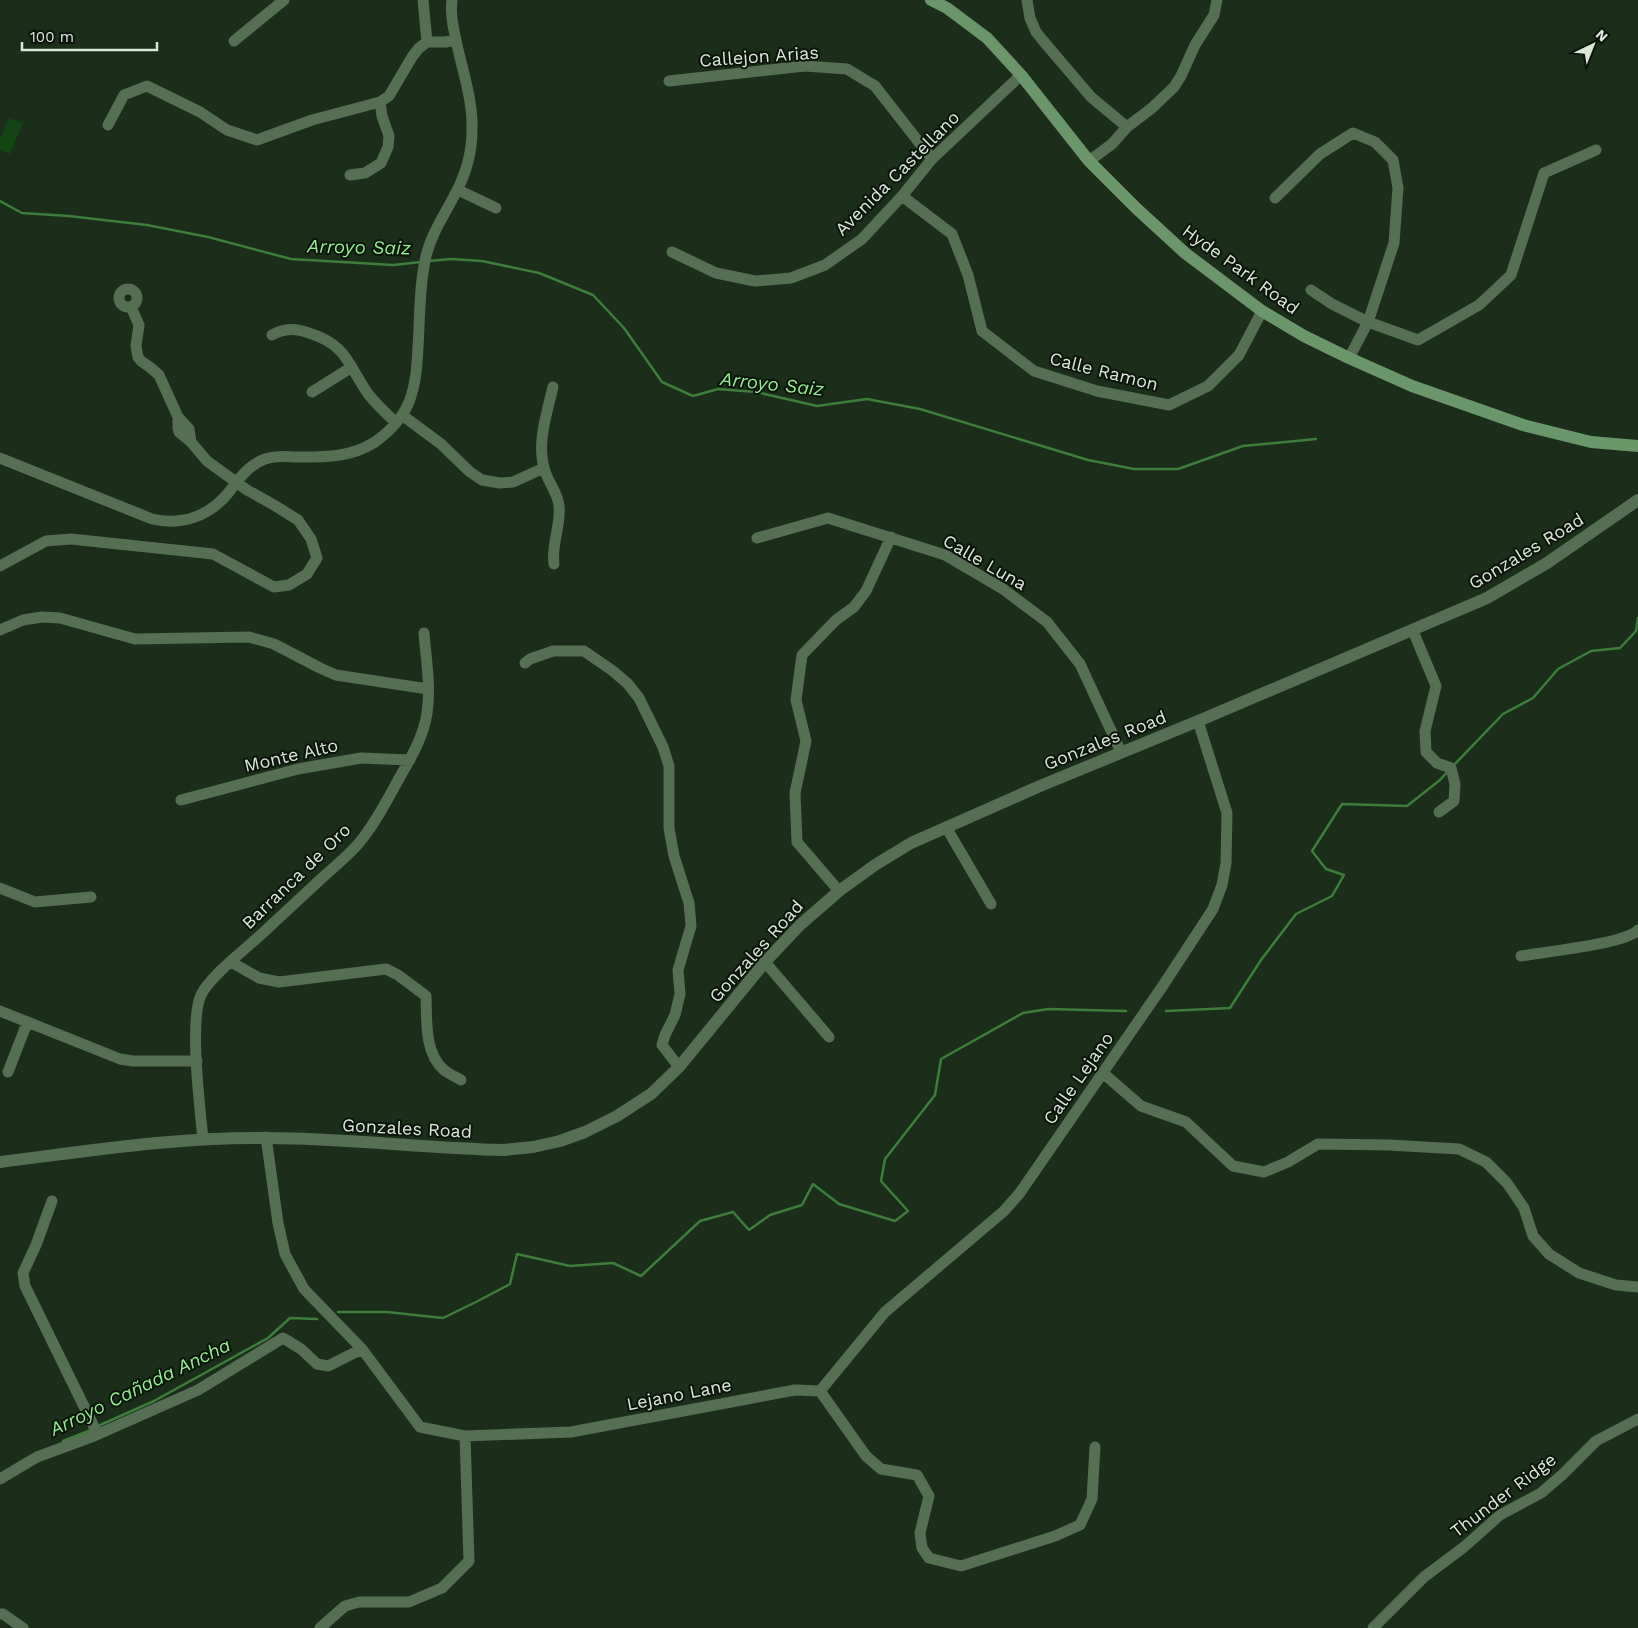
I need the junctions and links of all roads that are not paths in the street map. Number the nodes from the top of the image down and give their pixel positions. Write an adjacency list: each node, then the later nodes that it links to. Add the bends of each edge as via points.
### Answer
1 (284, 0): 8 (street)
2 (423, 0): 9 (street)
3 (452, 0): 7 (street)
4 (932, 0): 10 (main road, Hyde Park Road, via 986,38)
5 (1027, 0): 14 (street, via 1036,32 1091,97)
6 (1217, 0): 14 (street, via 1214,15 1195,45 1178,82)
7 (456, 40): 9 (street); 19 (street, via 472,129 468,159)
8 (234, 41)
9 (427, 42): 12 (street, via 415,52 389,96)
10 (1021, 75): 16 (street, Avenida Castellano); 17 (main road, Hyde Park Road)
11 (669, 81): 16 (street, Callejon Arias, via 805,66 847,69 875,86)
12 (380, 102): 13 (street, via 312,120 257,140 227,130 200,112 147,86 124,95); 18 (street, via 389,136 388,147 381,163 365,173)
13 (108, 125)
14 (1127, 127): 17 (street, via 1112,144)
15 (1596, 150): 27 (street, via 1544,173 1511,275 1479,305 1418,340)
16 (932, 160): 20 (street, Avenida Castellano)
17 (1089, 161): 26 (main road, Hyde Park Road, via 1185,254)
18 (350, 175)
19 (458, 190): 22 (street); 33 (street, via 434,233 426,255 415,381 409,402)
20 (902, 196): 23 (street, Avenida Castellano, via 862,239 825,265 792,278 755,281 716,273); 26 (street, Calle Ramon, via 952,234 968,275 982,331 1034,371 1097,391 1169,405 1208,386 1239,356)
21 (1275, 198): 27 (street, via 1320,154 1353,133 1375,142 1393,160 1398,188 1394,243)
22 (496, 208)
23 (672, 252)
24 (1311, 290): 27 (street)
25 (131, 307): 38 (street, via 139,325 138,357 159,376 178,417 189,429 191,442 206,461)
26 (1262, 311): 29 (main road, Hyde Park Road)
27 (1368, 322): 29 (street)
28 (272, 335): 30 (street, via 294,329 317,336 336,346)
29 (1349, 358): 34 (main road, Hyde Park Road, via 1412,386 1523,426 1591,442)
30 (352, 367): 32 (street); 33 (street, via 369,395)
31 (553, 387): 36 (street, via 543,436)
32 (312, 392)
33 (399, 419): 36 (street, via 441,444 476,477 487,482 513,482); 38 (street, via 374,442 357,451 330,457 266,459)
34 (1638, 446)
35 (4, 460): 37 (street); 38 (street, via 161,521 179,521 202,515 220,502)
36 (544, 468): 42 (street, via 559,504)
37 (0, 472)
38 (236, 482): 43 (street, via 298,520 311,539 317,558 307,574 289,586 274,587 213,554 71,539 46,541)
39 (1638, 500): 45 (street, Gonzales Road, via 1517,582)
40 (891, 537): 41 (street, Calle Luna, via 828,518); 50 (street, Calle Luna, via 945,555 1003,589 1047,622 1080,664); 56 (street, via 866,591 854,607 836,620 802,655 796,700 806,741 795,793 797,842)
41 (757, 538)
42 (554, 564)
43 (0, 566)
44 (0, 630): 48 (street, via 23,620 42,617 60,618 135,639 249,637 274,644 336,675)
45 (1413, 631): 49 (street, Gonzales Road); 53 (street, via 1436,686 1425,731 1426,752 1437,763 1451,768 1455,784 1454,801)
46 (424, 633): 48 (street, Barranca de Oro)
47 (525, 663): 67 (street, via 530,658 553,651 584,651 628,684 639,698 663,748 669,766 669,828 689,902 691,926 678,970 680,994 675,1015 662,1045)
48 (428, 689): 51 (street, Barranca de Oro, via 423,732)
49 (1198, 721): 50 (street, Gonzales Road); 69 (street, Calle Lejano, via 1227,813 1226,864 1222,885 1213,909)
50 (1121, 752): 54 (street, Gonzales Road)
51 (410, 760): 52 (street, Monte Alto, via 361,758 307,767); 61 (street, Barranca de Oro, via 376,820 358,844)
52 (181, 800)
53 (1439, 812)
54 (946, 827): 56 (street, Gonzales Road, via 911,843); 58 (street)
55 (0, 888): 57 (street, via 35,902)
56 (839, 891): 62 (street, Gonzales Road)
57 (91, 897)
58 (992, 904)
59 (1638, 930): 60 (street, via 1618,940)
60 (1521, 956)
61 (231, 962): 66 (street, Barranca de Oro, via 208,985 197,1006); 70 (street, via 259,978 279,982 386,969 398,975 426,996 432,1053 444,1070)
62 (765, 962): 65 (street); 67 (street, Gonzales Road)
63 (0, 1011): 64 (street)
64 (27, 1023): 66 (street, via 120,1059); 68 (street)
65 (829, 1037)
66 (197, 1060): 72 (street, Barranca de Oro)
67 (679, 1067): 71 (street, Gonzales Road, via 650,1094 617,1116 585,1132 533,1147 471,1149)
68 (8, 1072)
69 (1103, 1073): 75 (street, via 1141,1106 1186,1122 1233,1166 1264,1172 1318,1144 1459,1149 1486,1162 1507,1183 1524,1208 1533,1236 1549,1254 1579,1273 1616,1285); 77 (street, Calle Lejano, via 1004,1211 885,1312)
70 (461, 1080)
71 (266, 1138): 72 (street, Gonzales Road); 76 (street, Lejano Lane, via 285,1254 304,1289)
72 (203, 1139): 73 (street, Gonzales Road)
73 (0, 1162)
74 (52, 1201): 79 (street, via 23,1273 25,1286)
75 (1638, 1288)
76 (362, 1349): 80 (street, Lejano Lane, via 420,1427); 82 (street, via 328,1366 317,1364 283,1338 198,1390 37,1458)
77 (820, 1391): 80 (street, Lejano Lane, via 794,1390 571,1432); 81 (street, via 866,1456 881,1469 917,1475 929,1496 920,1532 922,1548 929,1558 961,1566 1080,1525 1092,1499)
78 (1638, 1419): 86 (street, Thunder Ridge, via 1596,1441 1541,1493 1500,1515 1424,1576)
79 (95, 1428)
80 (465, 1436): 85 (street, via 469,1561 442,1588 408,1602 359,1602 345,1606)
81 (1096, 1447)
82 (0, 1479)
83 (0, 1614): 84 (street)
84 (23, 1628)
85 (320, 1628)
86 (1373, 1628)

